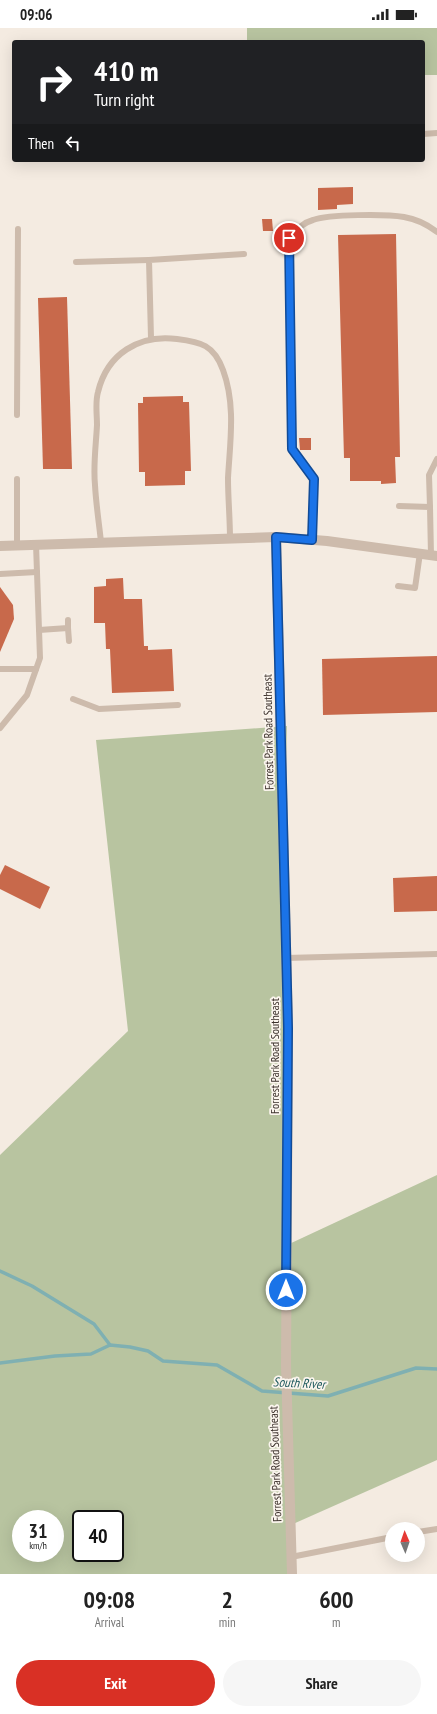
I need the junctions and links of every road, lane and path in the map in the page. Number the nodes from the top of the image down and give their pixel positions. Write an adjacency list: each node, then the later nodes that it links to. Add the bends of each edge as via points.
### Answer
1 (437, 133): 2 (lane)
2 (425, 134)
3 (18, 228): 9 (lane)
4 (437, 232): 16 (lane, via 428,225 406,217 326,217 303,224 289,238 292,449 314,479)
5 (244, 254): 6 (lane)
6 (149, 260): 7 (lane); 8 (lane)
7 (76, 262)
8 (151, 338): 15 (lane, via 199,342 211,349 223,369 228,388 232,433 228,479); 17 (lane, via 134,344 111,363 98,392 95,484)
9 (17, 415)
10 (437, 460): 13 (lane, via 429,475)
11 (17, 479): 19 (lane)
12 (398, 506): 13 (lane)
13 (430, 507): 22 (lane)
14 (276, 537): 15 (street); 16 (street); 36 (street, Forrest Park Road Southeast)
15 (230, 538): 17 (street)
16 (312, 540): 21 (street)
17 (101, 542): 18 (street)
18 (36, 544): 19 (street); 23 (lane)
19 (17, 545): 20 (street)
20 (0, 546)
21 (420, 554): 22 (street); 25 (lane, via 415,588)
22 (434, 555)
23 (37, 572): 24 (lane); 28 (lane)
24 (0, 574)
25 (398, 586)
26 (68, 620): 27 (lane)
27 (68, 628): 28 (lane); 29 (lane)
28 (39, 630): 31 (lane, via 40,658)
29 (69, 641)
30 (0, 669): 31 (lane)
31 (36, 669): 34 (lane, via 27,695)
32 (74, 699): 33 (lane, via 99,709)
33 (178, 705)
34 (0, 728)
35 (437, 954): 36 (lane)
36 (286, 958): 40 (street, Forrest Park Road Southeast, via 286,1366)
37 (437, 1529): 38 (lane)
38 (425, 1531)
39 (385, 1538): 40 (lane)
40 (291, 1557): 41 (street, Forrest Park Road Southeast)
41 (292, 1574)

